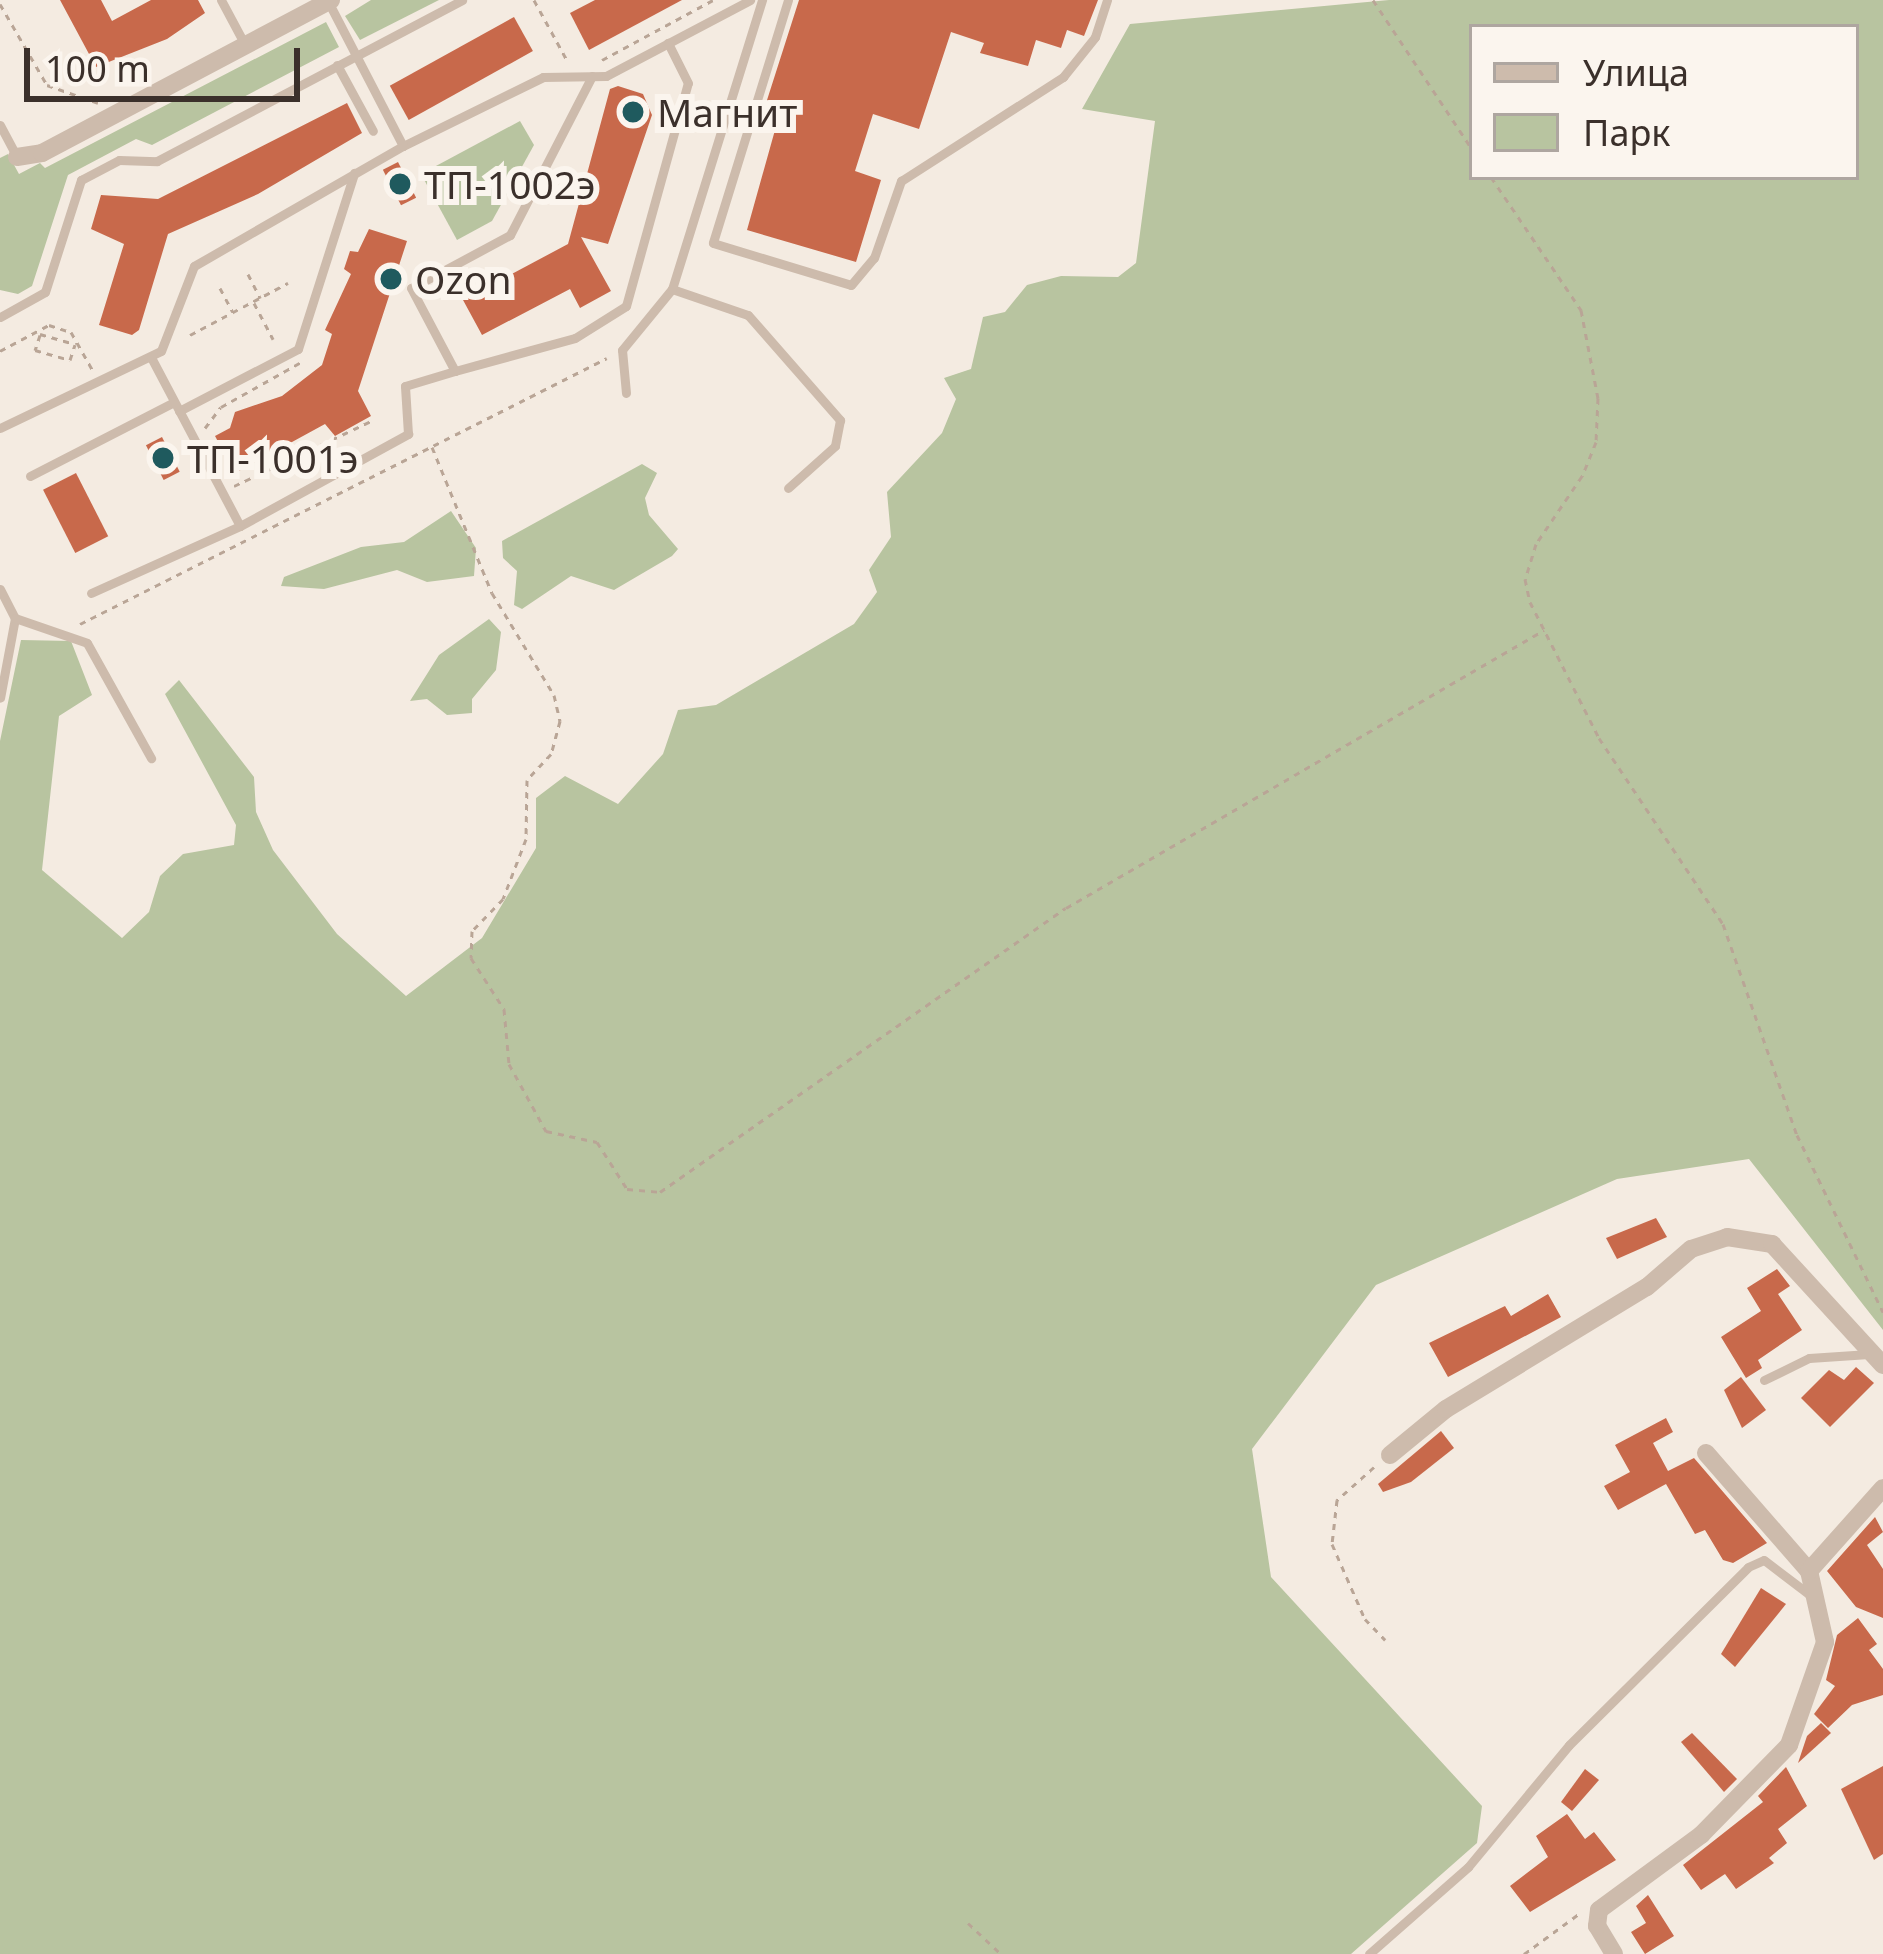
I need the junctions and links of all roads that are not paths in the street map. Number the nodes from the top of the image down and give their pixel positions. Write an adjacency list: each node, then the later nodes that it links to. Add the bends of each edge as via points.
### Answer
1 (221, 0): 9 (lane)
2 (462, 0): 10 (lane)
3 (750, 0): 8 (lane)
4 (762, 0): 18 (lane)
5 (788, 0): 6 (lane, via 713,243 851,285 874,259 901,182 1063,77 1095,37)
6 (1107, 0)
7 (330, 1): 9 (street); 10 (lane)
8 (668, 43): 12 (lane); 21 (lane, via 688,83 626,306 575,338)
9 (245, 45): 16 (street, via 42,153)
10 (356, 55): 11 (lane); 15 (lane)
11 (338, 65): 14 (lane); 19 (lane, via 157,161 118,160 81,180 46,292)
12 (592, 76): 15 (lane, via 543,76); 21 (lane, via 510,235 411,288)
13 (0, 124): 16 (lane)
14 (373, 131)
15 (403, 146): 17 (lane)
16 (17, 157)
17 (353, 173): 20 (lane, via 194,266 168,341); 23 (lane, via 298,350)
18 (672, 289): 22 (lane, via 622,350); 26 (lane, via 748,315 840,420 835,446)
19 (0, 317)
20 (151, 357): 23 (lane); 24 (lane)
21 (455, 371): 27 (lane, via 405,386 408,434)
22 (626, 393)
23 (177, 407): 25 (lane); 27 (lane)
24 (0, 428)
25 (30, 476)
26 (788, 488)
27 (240, 526): 29 (lane)
28 (0, 589): 30 (lane)
29 (91, 593)
30 (16, 618): 31 (lane); 32 (lane, via 68,631 100,660)
31 (0, 698)
32 (152, 758)
33 (1876, 1359): 34 (lane, via 1809,1358); 36 (street, via 1772,1244 1727,1237 1691,1249 1647,1287 1446,1408)
34 (1764, 1380)
35 (1706, 1454): 38 (street)
36 (1390, 1455)
37 (1883, 1488): 38 (street)
38 (1809, 1570): 39 (street)
39 (1811, 1596): 40 (lane, via 1764,1560 1748,1568 1569,1745 1468,1867); 41 (street, via 1825,1642 1789,1745 1701,1835 1599,1910 1597,1926)
40 (1369, 1954)
41 (1614, 1954)

